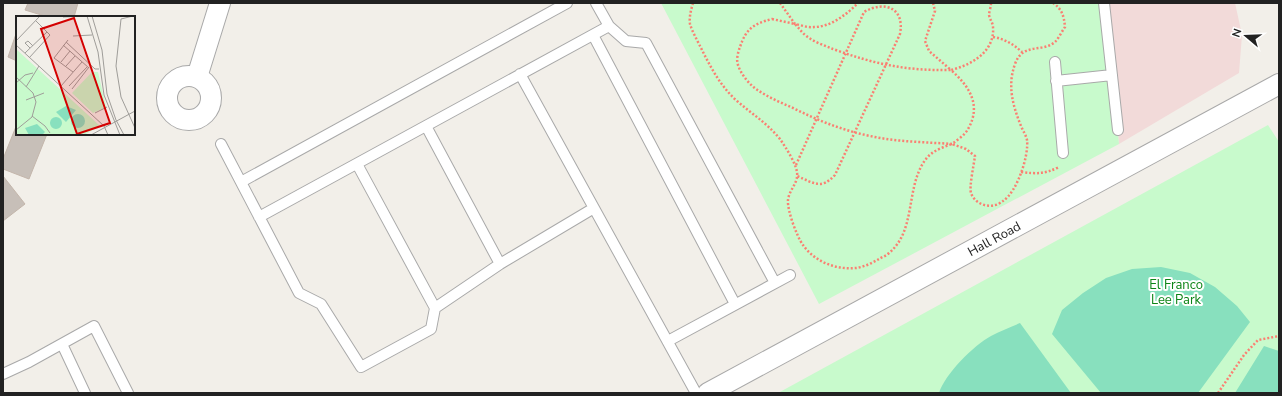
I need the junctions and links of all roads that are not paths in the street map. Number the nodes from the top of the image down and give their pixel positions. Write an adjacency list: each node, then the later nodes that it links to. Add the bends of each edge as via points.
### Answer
1 (220, 3): 10 (street)
2 (567, 3): 18 (lane)
3 (596, 3): 5 (lane)
4 (1104, 3): 9 (lane)
5 (609, 26): 6 (lane); 23 (lane, via 626,41 646,44)
6 (592, 35): 8 (lane); 24 (lane)
7 (1055, 62): 11 (lane)
8 (520, 74): 13 (lane); 19 (lane)
9 (1112, 75): 11 (lane); 14 (lane)
10 (197, 77)
11 (1056, 81): 16 (lane)
12 (1279, 84): 32 (street, Hall Road)
13 (426, 126): 17 (lane); 21 (lane)
14 (1118, 130)
15 (221, 144): 18 (lane)
16 (1063, 153)
17 (357, 164): 20 (lane); 25 (lane)
18 (241, 182): 20 (lane)
19 (594, 208): 21 (lane); 26 (lane)
20 (259, 217): 25 (lane, via 300,293 321,304 361,368 431,329)
21 (500, 264): 25 (lane)
22 (790, 274): 23 (lane)
23 (775, 283): 24 (lane)
24 (735, 304): 26 (lane)
25 (435, 308)
26 (668, 341): 31 (lane)
27 (62, 344): 28 (lane); 29 (lane); 30 (lane, via 94,326)
28 (3, 374)
29 (85, 393)
30 (128, 393)
31 (696, 393)
32 (708, 393)

